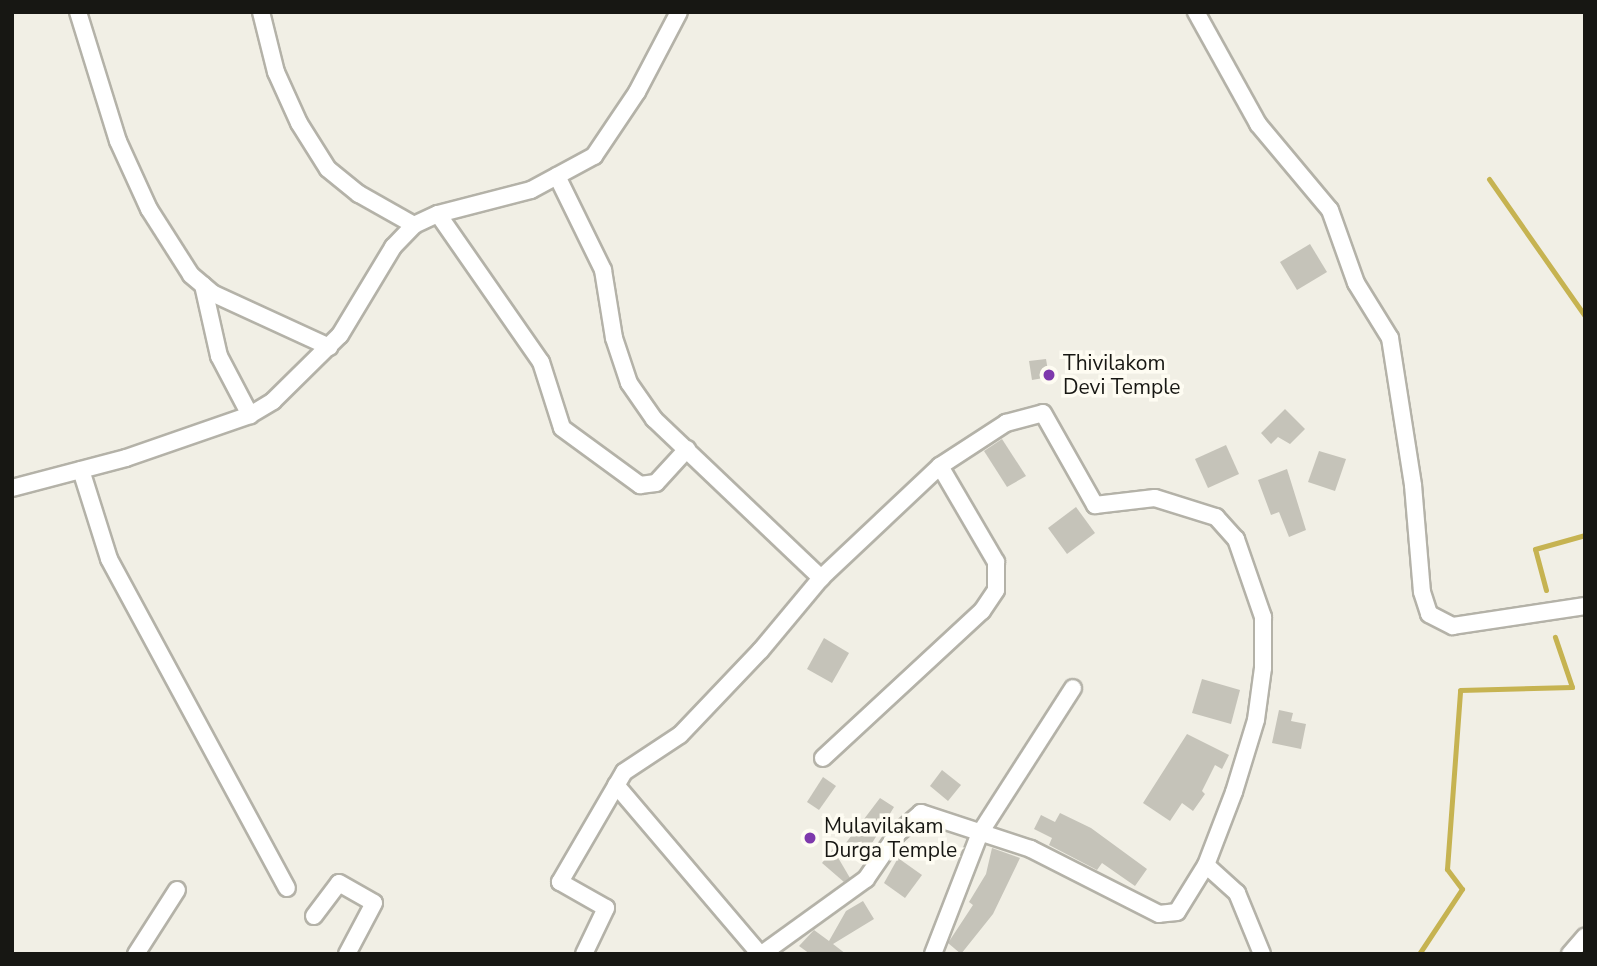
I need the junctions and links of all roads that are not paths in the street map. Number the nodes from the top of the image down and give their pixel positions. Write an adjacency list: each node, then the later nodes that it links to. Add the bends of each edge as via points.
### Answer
1 (78, 12): 8 (street, via 118,141 144,198 169,245)
2 (261, 12): 7 (street, via 276,72 299,123 328,169 359,194)
3 (679, 12): 5 (street, via 637,92 594,156)
4 (1196, 12): 16 (street, via 1258,124 1330,210 1356,283 1390,338 1413,485 1422,592 1429,614 1453,626)
5 (556, 176): 6 (street, via 531,190); 11 (street, via 603,270 614,338 629,383 654,419)
6 (438, 214): 7 (street); 11 (street, via 541,362 562,428 640,485 656,483)
7 (414, 225): 9 (street, via 393,247)
8 (203, 285): 9 (street, via 214,295); 10 (street, via 219,356)
9 (329, 347): 10 (street, via 294,384)
10 (250, 415): 13 (street)
11 (687, 449): 15 (street)
12 (940, 466): 15 (street); 18 (street, via 996,562 996,590 982,611); 21 (street, via 1006,423 1043,413 1095,505 1155,498 1187,504 1216,517 1236,539 1263,617 1263,668 1256,720)
13 (80, 470): 14 (street); 22 (street, via 109,559)
14 (12, 488)
15 (821, 578): 19 (street, via 680,735 624,772)
16 (1585, 606)
17 (1073, 688): 20 (street)
18 (823, 758)
19 (616, 785): 28 (street, via 560,882 606,908); 29 (street)
20 (980, 833): 21 (street, via 1031,849 1159,915 1177,912); 29 (street, via 921,813 897,834 866,878); 30 (street)
21 (1206, 865): 31 (street, via 1237,893)
22 (287, 888)
23 (177, 890): 26 (street)
24 (314, 916): 27 (street, via 339,883 374,903)
25 (1585, 937): 32 (street)
26 (136, 954)
27 (347, 954)
28 (584, 954)
29 (761, 954)
30 (933, 954)
31 (1262, 954)
32 (1570, 954)

